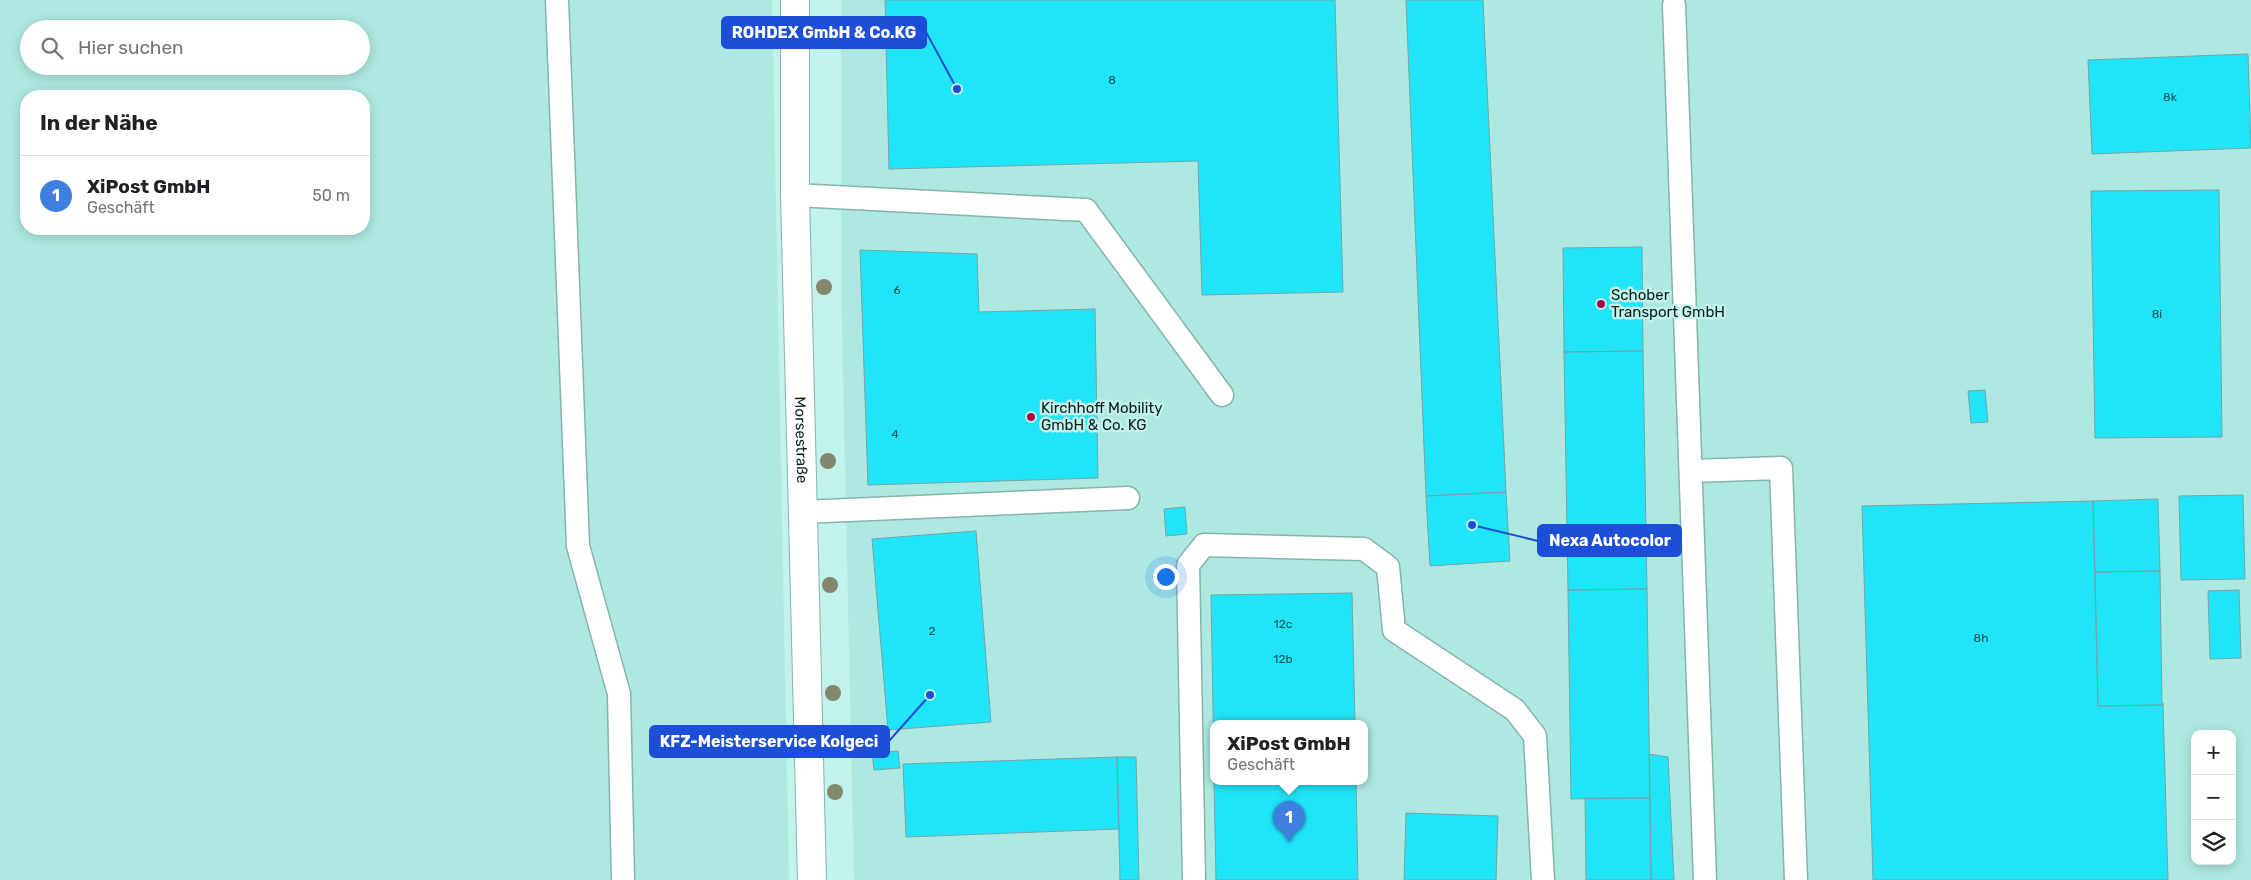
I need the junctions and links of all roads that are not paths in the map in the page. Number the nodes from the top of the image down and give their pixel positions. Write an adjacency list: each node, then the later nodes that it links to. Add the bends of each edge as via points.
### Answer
1 (557, 0): 9 (lane, via 578,546 619,694)
2 (795, 0): 4 (street, Morsestraße)
3 (1674, 5): 6 (lane)
4 (795, 195): 5 (lane, via 1086,210); 8 (street, Morsestraße)
5 (1222, 395)
6 (1690, 471): 13 (lane); 14 (lane, via 1781,468)
7 (1128, 498): 8 (lane)
8 (802, 512): 10 (street, Morsestraße)
9 (623, 880)
10 (812, 880)
11 (1194, 880): 12 (lane, via 1188,565 1204,545 1364,549 1388,567 1394,630 1515,710 1535,736)
12 (1543, 880)
13 (1705, 880)
14 (1796, 880)

